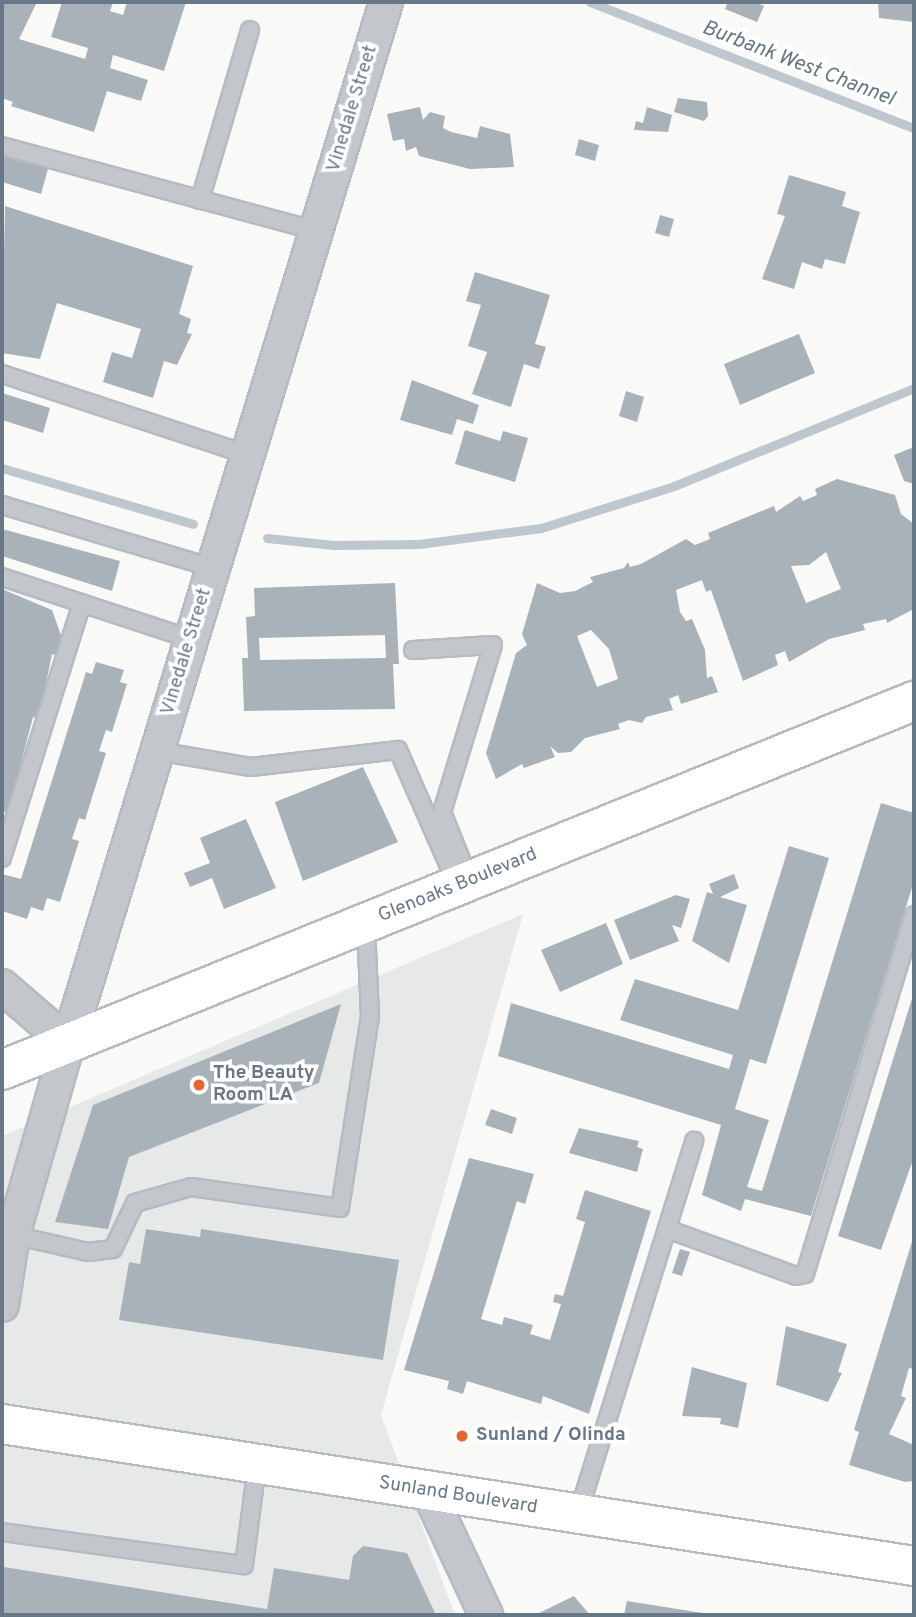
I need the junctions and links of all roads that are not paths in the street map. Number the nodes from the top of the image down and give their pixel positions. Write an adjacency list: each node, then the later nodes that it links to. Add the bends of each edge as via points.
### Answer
1 (386, 2): 5 (street, Vinedale Street)
2 (250, 30): 4 (lane)
3 (2, 146): 4 (lane)
4 (201, 200): 5 (lane)
5 (316, 231): 7 (street, Vinedale Street)
6 (2, 374): 7 (lane)
7 (248, 455): 9 (street, Vinedale Street)
8 (2, 505): 9 (lane)
9 (213, 568): 12 (street, Vinedale Street)
10 (2, 577): 11 (lane)
11 (82, 603): 12 (lane); 16 (lane)
12 (191, 639): 15 (street, Vinedale Street)
13 (413, 650): 17 (lane, via 493,645 442,812)
14 (914, 701): 17 (main road, Glenoaks Boulevard)
15 (157, 751): 17 (lane, via 251,767 398,750); 21 (street, Vinedale Street)
16 (2, 858)
17 (464, 885): 19 (main road, Glenoaks Boulevard)
18 (914, 915): 24 (lane, via 805,1274 796,1276)
19 (366, 924): 21 (main road, Glenoaks Boulevard); 25 (lane, via 370,1017 340,1208 191,1188 135,1203 113,1249 88,1252)
20 (2, 986): 21 (street)
21 (68, 1043): 22 (main road, Glenoaks Boulevard); 25 (street, Vinedale Street)
22 (2, 1070)
23 (694, 1141): 24 (lane)
24 (667, 1229): 30 (lane)
25 (13, 1235): 26 (street, Vinedale Street)
26 (2, 1305)
27 (2, 1424): 28 (main road, Sunland Boulevard)
28 (257, 1465): 29 (main road, Sunland Boulevard); 31 (lane, via 244,1565)
29 (428, 1492): 30 (main road, Sunland Boulevard); 33 (street)
30 (578, 1514): 32 (main road, Sunland Boulevard)
31 (2, 1532)
32 (914, 1566)
33 (486, 1615)

